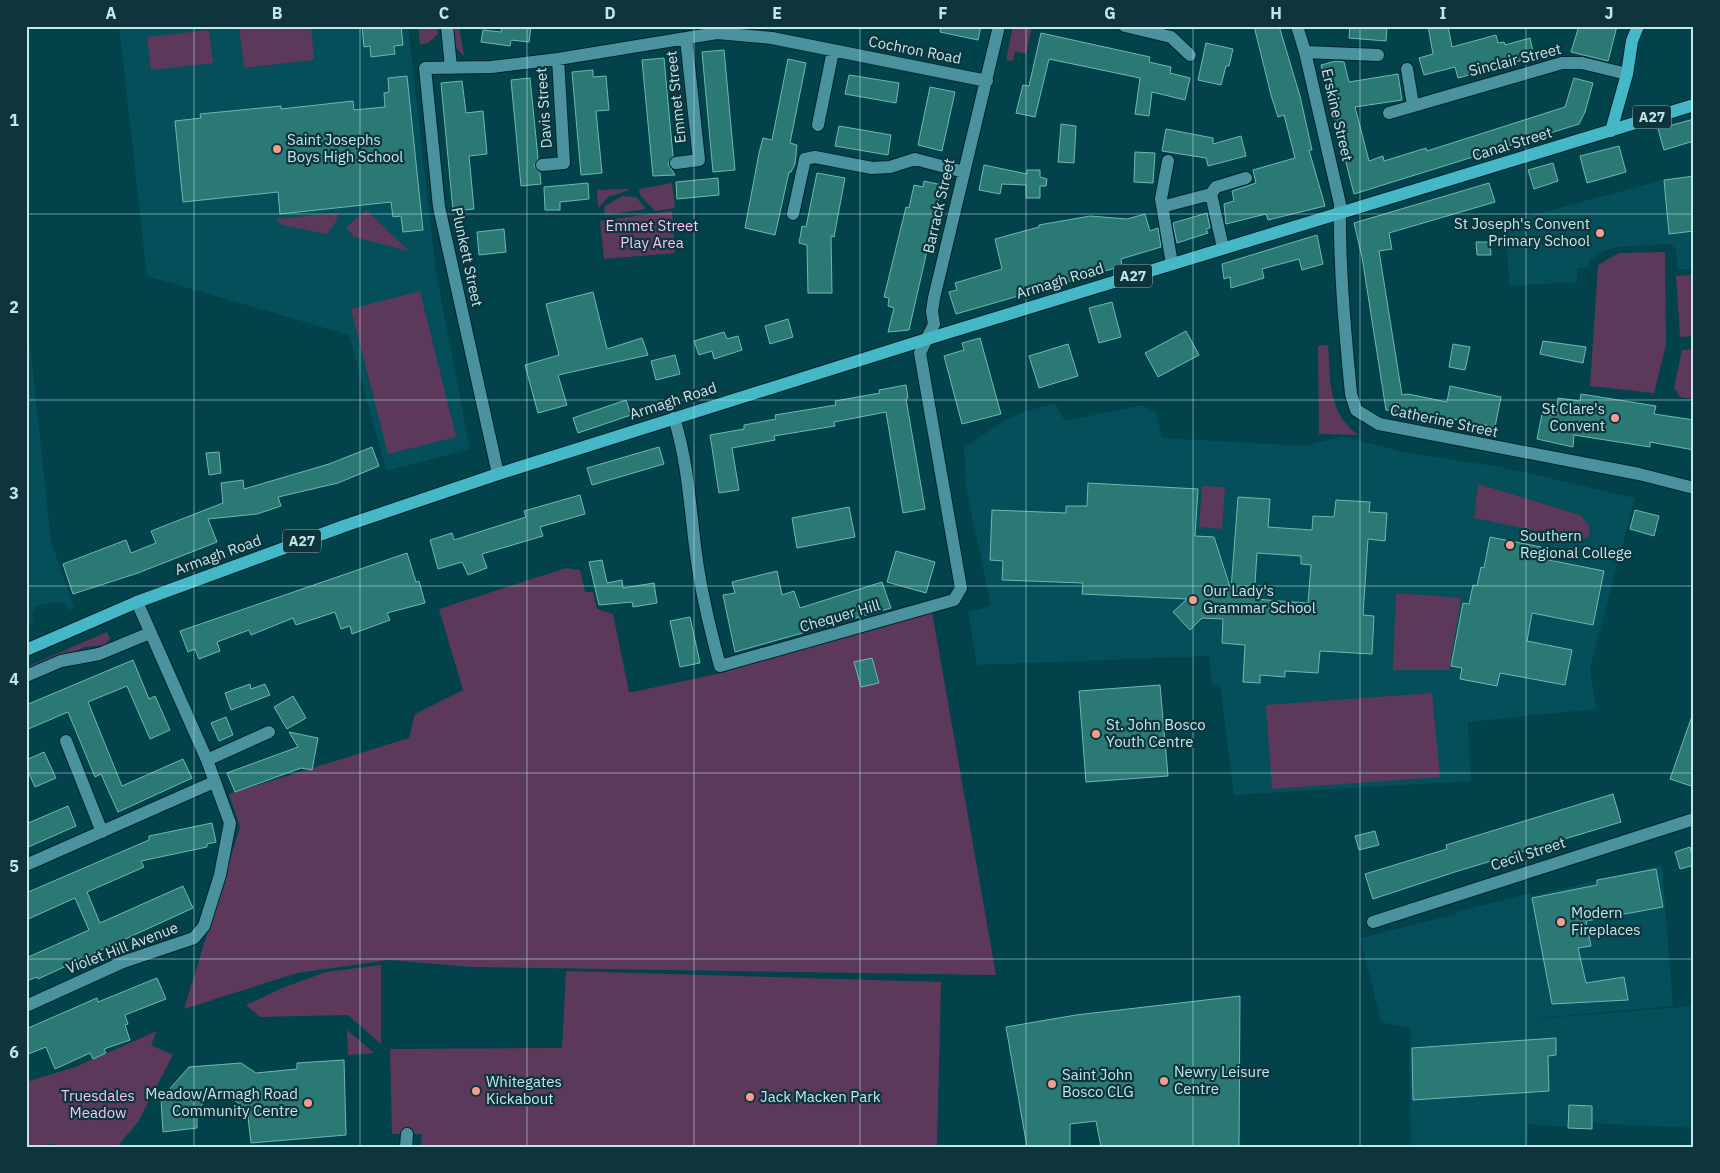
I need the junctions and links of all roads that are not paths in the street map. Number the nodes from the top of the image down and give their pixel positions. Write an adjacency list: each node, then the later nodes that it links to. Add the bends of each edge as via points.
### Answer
1 (447, 26): 13 (street)
2 (999, 26): 16 (street, Barrack Street)
3 (1125, 26): 10 (street, via 1171,37)
4 (1297, 26): 9 (street, Erskine Street)
5 (1638, 26): 15 (main road, A27)
6 (772, 32): 7 (street, Cochron Road, via 717,33); 8 (street, Cochron Road)
7 (686, 38): 12 (street, Cochron Road); 23 (street, Emmet Street, via 699,160)
8 (833, 51): 16 (street, Cochron Road); 20 (street)
9 (1305, 52): 11 (street); 29 (street, Erskine Street, via 1329,148)
10 (1190, 55)
11 (1378, 55)
12 (558, 59): 13 (street, Cochron Road); 24 (street, Davis Street, via 564,163)
13 (451, 68): 35 (street, Plunkett Street, via 426,68 439,207)
14 (1407, 69): 17 (street)
15 (1627, 74): 17 (street, Sinclair Street, via 1582,63 1562,63); 21 (main road, A27)
16 (987, 81): 25 (street, Barrack Street)
17 (1413, 105): 19 (street, Sinclair Street)
18 (1694, 105): 21 (main road, Canal Street / A27)
19 (1389, 113)
20 (818, 125)
21 (1611, 131): 29 (main road, Canal Street / A27)
22 (1168, 161): 32 (street, via 1161,200)
23 (676, 163)
24 (542, 166)
25 (964, 172): 30 (street, via 915,159 890,167 872,168 815,157 804,159); 33 (street, Barrack Street, via 934,298 934,324)
26 (1246, 178): 27 (street, via 1216,188)
27 (1210, 194): 28 (street); 31 (street)
28 (1169, 205)
29 (1340, 213): 31 (main road, Armagh Road / A27); 36 (street, Catherine Street, via 1346,338 1351,394 1356,410 1379,424 1639,474)
30 (792, 214)
31 (1223, 248): 32 (main road, Armagh Road / A27)
32 (1172, 264): 33 (main road, Armagh Road / A27)
33 (927, 340): 34 (main road, Armagh Road / A27); 34 (street, Chequer Hill, via 920,353 961,588 954,600 720,666 706,610 687,470)
34 (674, 418): 35 (main road, Armagh Road / A27)
35 (498, 474): 37 (main road, Armagh Road / A27)
36 (1694, 488)
37 (136, 602): 38 (street, Violet Hill Avenue); 39 (main road, Armagh Road / A27)
38 (150, 633): 40 (street, via 99,654 62,661); 43 (street, Violet Hill Avenue)
39 (26, 650)
40 (26, 676)
41 (269, 732): 43 (street)
42 (66, 741): 46 (street)
43 (206, 760): 44 (street, Violet Hill Avenue)
44 (214, 782): 46 (street); 49 (street, Violet Hill Avenue, via 230,823 220,875 204,926 194,938 123,962)
45 (1694, 819): 48 (street, Cecil Street)
46 (102, 832): 47 (street)
47 (26, 865)
48 (1373, 922)
49 (26, 1006)

